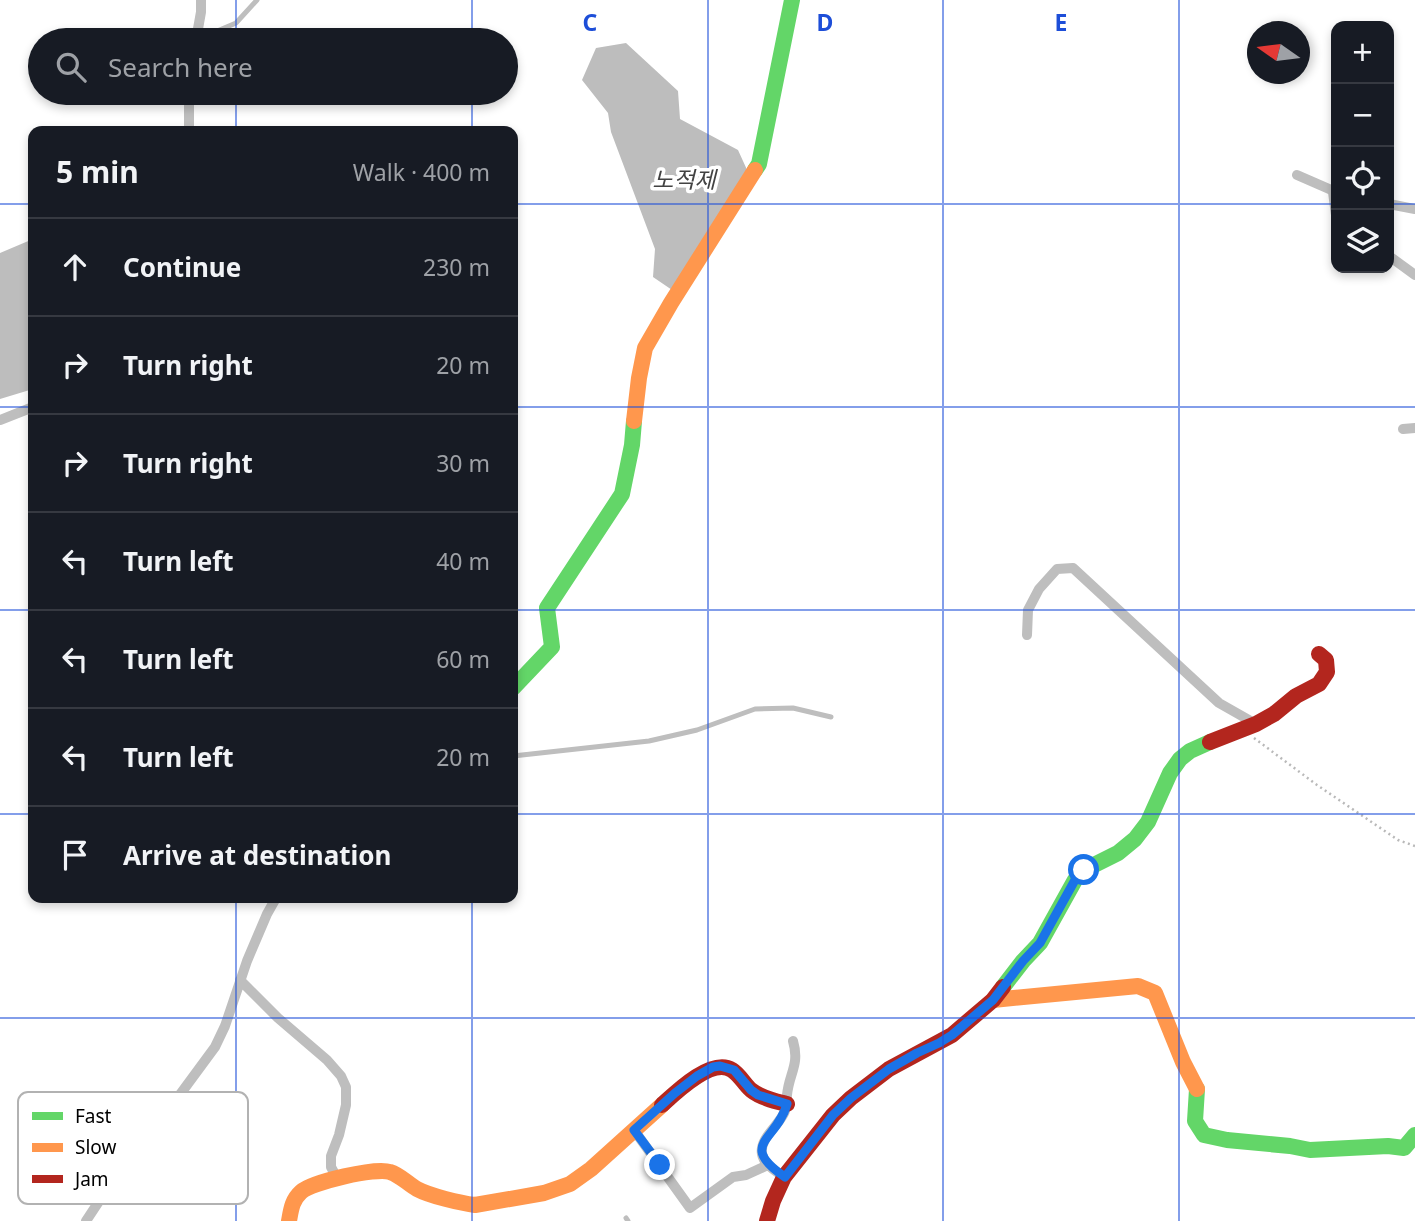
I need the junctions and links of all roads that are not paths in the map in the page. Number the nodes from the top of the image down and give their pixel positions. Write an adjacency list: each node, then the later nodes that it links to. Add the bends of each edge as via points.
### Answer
1 (201, 0): 4 (street)
2 (257, 0): 5 (lane, via 236,23)
3 (792, 0): 18 (street, via 759,164 645,348 622,494 547,608 552,647)
4 (198, 28)
5 (224, 28)
6 (189, 105): 7 (street)
7 (189, 126)
8 (1297, 175): 9 (street)
9 (1331, 190)
10 (1394, 205): 11 (street)
11 (1415, 209)
12 (1394, 260): 13 (street)
13 (1415, 275)
14 (28, 409): 15 (street)
15 (0, 420)
16 (1027, 635): 20 (street, via 1028,610 1039,589 1057,569 1073,568)
17 (1319, 654): 20 (street, via 1326,660 1327,672 1320,684)
18 (518, 683)
19 (831, 717): 21 (lane, via 793,708 755,709 649,741)
20 (1250, 727): 24 (street, via 1206,743 1180,759 1135,839 1075,880 1040,943)
21 (518, 755)
22 (273, 903): 23 (street)
23 (240, 980): 26 (street, via 215,1047); 32 (street, via 341,1076 346,1105 331,1156)
24 (993, 1000): 29 (street, via 1138,986 1155,993 1198,1089 1195,1121 1204,1135 1310,1150 1404,1148); 31 (street, via 952,1035 889,1069 851,1098)
25 (793, 1041): 27 (street, via 797,1054)
26 (182, 1092)
27 (787, 1104): 28 (street, via 758,1095 734,1070 713,1067); 30 (street, via 785,1114 764,1140 762,1154)
28 (634, 1130): 30 (street, via 690,1208 733,1177); 32 (street, via 580,1178 556,1191 475,1205 419,1191 391,1172 374,1170)
29 (1415, 1135)
30 (768, 1165): 31 (street)
31 (785, 1177): 36 (street)
32 (337, 1178): 35 (street, via 304,1189 291,1207)
33 (97, 1204): 34 (street)
34 (86, 1221)
35 (289, 1221)
36 (767, 1221)

